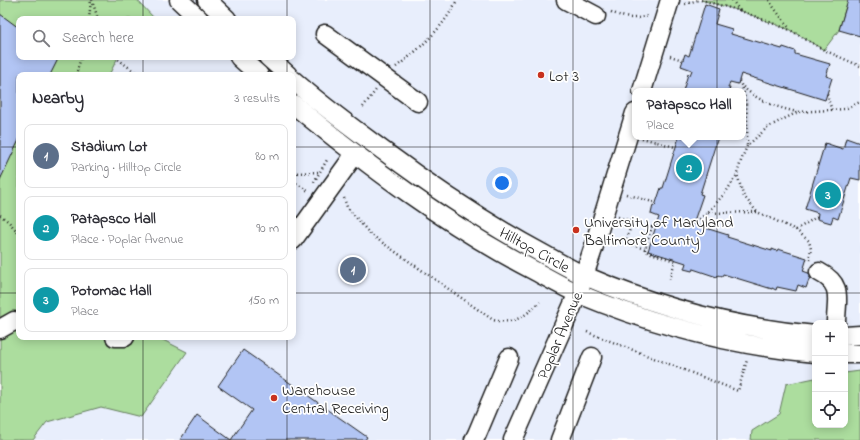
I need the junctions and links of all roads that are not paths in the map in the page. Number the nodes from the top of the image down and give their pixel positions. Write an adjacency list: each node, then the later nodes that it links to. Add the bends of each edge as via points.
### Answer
1 (179, 0): 6 (street)
2 (207, 0): 7 (street)
3 (566, 0): 5 (street)
4 (670, 0): 14 (street)
5 (600, 13)
6 (195, 16)
7 (224, 16)
8 (325, 34): 15 (street)
9 (242, 60): 11 (street)
10 (271, 60): 12 (street)
11 (256, 72)
12 (285, 72)
13 (296, 82): 21 (street, Hilltop Circle, via 430,186 509,236)
14 (643, 88)
15 (418, 102)
16 (296, 106): 18 (street, Hilltop Circle)
17 (632, 123): 21 (street, Poplar Avenue)
18 (355, 154): 19 (street); 22 (street, Hilltop Circle, via 420,201 500,253)
19 (296, 236)
20 (813, 269): 23 (street, via 831,279 836,288)
21 (584, 276): 22 (street, Poplar Avenue); 26 (street, Hilltop Circle, via 646,300 714,318 779,332)
22 (578, 293): 29 (street, Hilltop Circle, via 642,318 711,337 778,350); 35 (street, Poplar Avenue)
23 (836, 320)
24 (16, 321): 25 (street)
25 (0, 329)
26 (812, 335)
27 (860, 335): 28 (street)
28 (848, 336)
29 (812, 353)
30 (848, 354): 31 (street)
31 (860, 354)
32 (592, 357): 36 (street)
33 (509, 358): 34 (street)
34 (479, 438)
35 (513, 440)
36 (560, 440)

